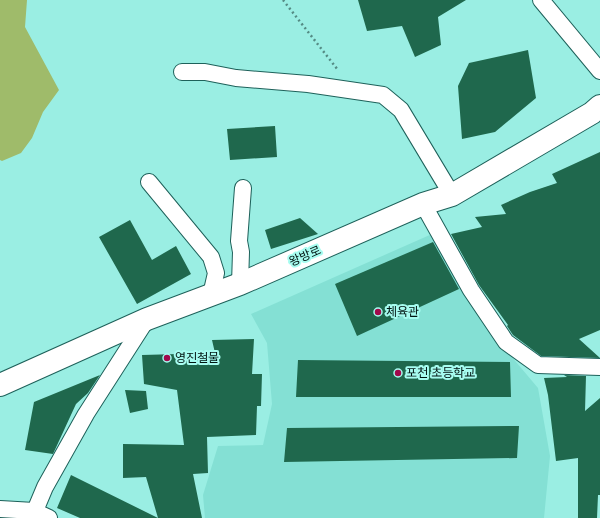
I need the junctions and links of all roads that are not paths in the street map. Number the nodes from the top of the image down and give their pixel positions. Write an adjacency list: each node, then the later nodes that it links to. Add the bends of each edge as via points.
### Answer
1 (541, 0): 2 (street)
2 (600, 71)
3 (182, 72): 7 (street, via 205,72 383,95 401,110)
4 (597, 111): 7 (main road, 왕방로)
5 (149, 182): 10 (street, via 211,257 216,273)
6 (243, 188): 9 (street, via 239,240)
7 (452, 195): 8 (main road, 왕방로)
8 (423, 204): 9 (main road, 왕방로); 12 (street, via 469,286 506,342 538,365)
9 (240, 284): 10 (main road, 왕방로)
10 (211, 296): 11 (main road, 왕방로)
11 (147, 319): 13 (main road, 왕방로); 15 (street, via 86,414 45,487)
12 (600, 366)
13 (0, 385)
14 (0, 509): 15 (street)
15 (33, 514): 16 (street)
16 (49, 518)

